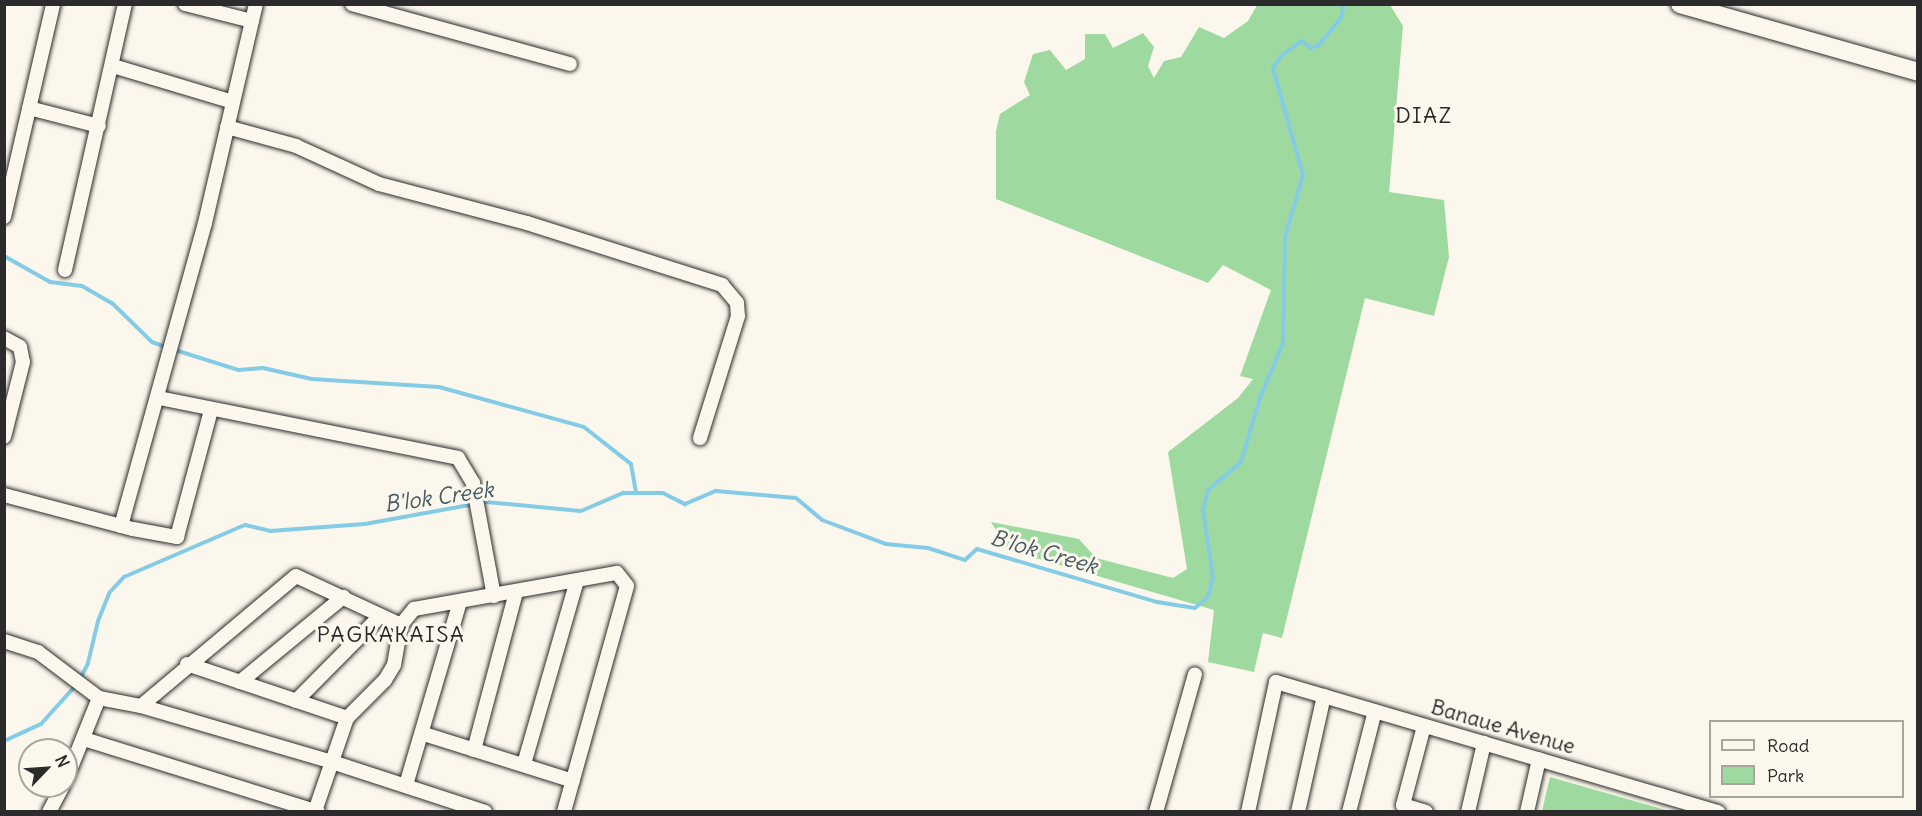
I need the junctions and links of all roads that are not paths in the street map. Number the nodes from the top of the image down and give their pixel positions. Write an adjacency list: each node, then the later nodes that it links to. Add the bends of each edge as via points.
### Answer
1 (52, 4): 12 (street)
2 (125, 4): 9 (street)
3 (185, 4): 7 (street)
4 (256, 4): 7 (street)
5 (352, 4): 8 (street)
6 (1680, 4): 10 (main road)
7 (252, 21): 11 (street)
8 (570, 64)
9 (113, 66): 11 (street); 13 (street)
10 (1917, 72)
11 (233, 102): 14 (street)
12 (29, 108): 13 (street); 15 (street)
13 (99, 126): 16 (street)
14 (227, 127): 18 (street); 21 (street, via 296,146 379,184 527,223 722,285 737,303 738,316)
15 (4, 217)
16 (65, 270)
17 (4, 338): 20 (street, via 20,347 23,362)
18 (159, 398): 19 (street); 23 (street)
19 (211, 410): 23 (street, via 177,537); 26 (street, via 450,456 463,462 475,495)
20 (4, 437)
21 (700, 438)
22 (4, 495): 23 (street)
23 (121, 526)
24 (577, 580): 25 (street); 49 (street); 50 (street, via 617,573 627,586)
25 (516, 592): 26 (street); 45 (street)
26 (494, 596): 28 (street)
27 (343, 597): 29 (street); 32 (street, via 304,576 291,578); 34 (street)
28 (460, 602): 30 (street, via 419,606); 42 (street)
29 (380, 616): 30 (street); 37 (street)
30 (401, 625): 40 (street, via 390,673)
31 (4, 641): 36 (street, via 38,652)
32 (187, 664): 34 (street); 38 (street)
33 (1195, 674): 58 (street)
34 (240, 682): 37 (street)
35 (1324, 696): 39 (street, Banaue Avenue); 59 (street, Banaue Avenue, via 1276,682); 60 (street)
36 (99, 698): 38 (street); 43 (street)
37 (296, 701): 40 (street)
38 (141, 706): 48 (street)
39 (1375, 711): 41 (street, Banaue Avenue); 61 (street)
40 (347, 718): 48 (street)
41 (1424, 726): 44 (street, Banaue Avenue); 62 (street, via 1403,805)
42 (424, 734): 45 (street); 51 (street)
43 (84, 739): 46 (street); 54 (street)
44 (1484, 743): 47 (street, Banaue Avenue); 63 (street)
45 (474, 750): 49 (street)
46 (78, 753)
47 (1539, 759): 53 (street, Banaue Avenue); 64 (street)
48 (332, 762): 51 (street); 54 (street)
49 (524, 764): 50 (street)
50 (573, 781): 57 (street)
51 (405, 785): 56 (street)
52 (57, 798): 55 (street)
53 (1692, 808): 65 (street, Banaue Avenue)
54 (316, 811)
55 (49, 812)
56 (485, 812)
57 (564, 812)
58 (1156, 812)
59 (1248, 812)
60 (1298, 812)
61 (1349, 812)
62 (1426, 812)
63 (1468, 812)
64 (1527, 812)
65 (1718, 812)

